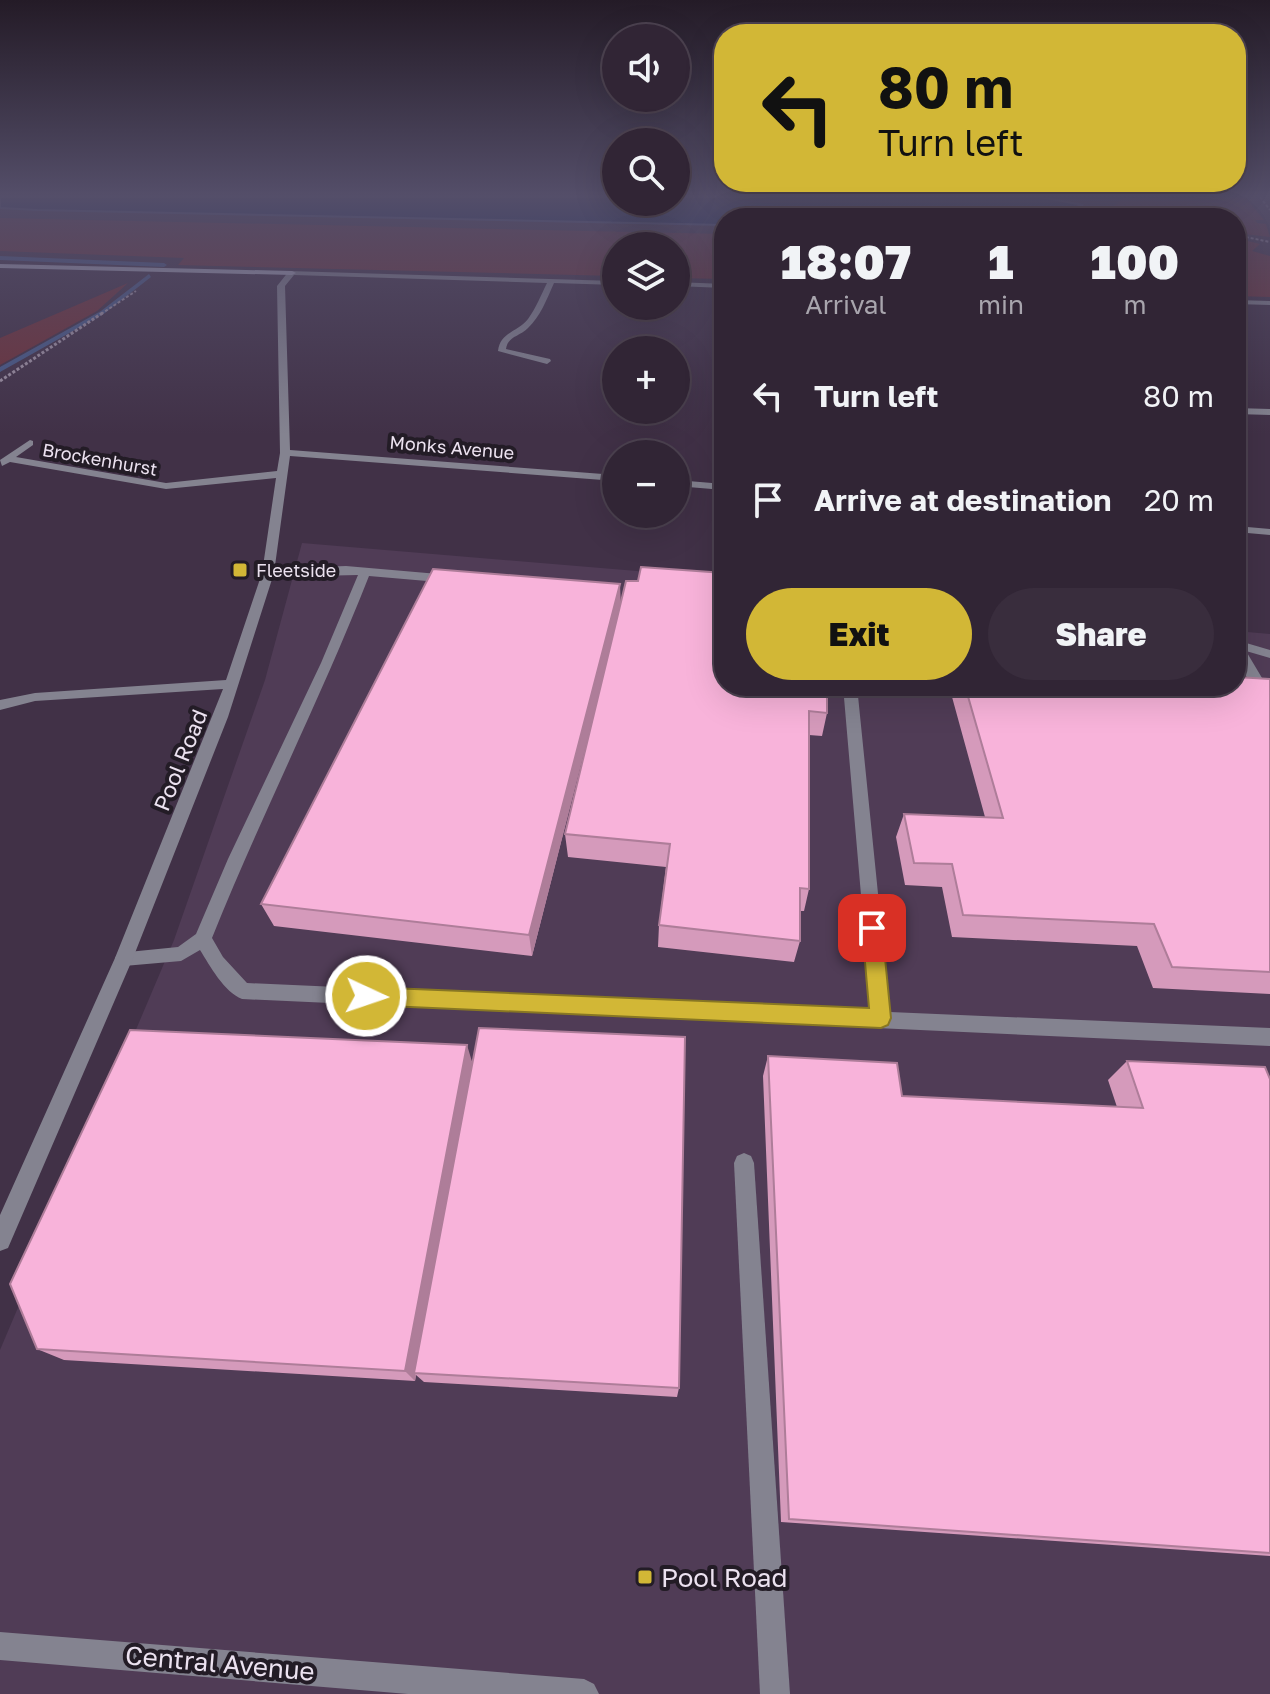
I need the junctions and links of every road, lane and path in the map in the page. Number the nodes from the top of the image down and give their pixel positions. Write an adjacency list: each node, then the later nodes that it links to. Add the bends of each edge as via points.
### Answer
1 (157, 276): 11 (path)
2 (289, 276): 15 (street, Pool Road, via 279,295)
3 (391, 276): 4 (street)
4 (551, 281): 5 (street); 10 (street, via 525,328 501,344 510,355)
5 (602, 283)
6 (690, 285): 7 (street)
7 (714, 286)
8 (1246, 302): 9 (street)
9 (1270, 303)
10 (547, 361)
11 (0, 381)
12 (1246, 411): 13 (street)
13 (1270, 412)
14 (30, 443): 16 (street, Brockenhurst)
15 (285, 453): 17 (street, Pool Road); 18 (street, Monks Avenue)
16 (4, 462): 17 (street, Brockenhurst, via 166,486)
17 (281, 474): 24 (street, Pool Road)
18 (602, 477)
19 (690, 484): 20 (street)
20 (714, 486)
21 (1246, 530): 22 (street)
22 (1270, 532)
23 (365, 572): 24 (street); 25 (street); 33 (street)
24 (268, 573): 30 (street, Pool Road)
25 (469, 580)
26 (1246, 647): 27 (street)
27 (1270, 654)
28 (1246, 662): 29 (street)
29 (1258, 683)
30 (233, 684): 32 (street, via 35,697); 34 (street, Pool Road)
31 (851, 696): 35 (street)
32 (0, 705)
33 (203, 939): 34 (street, via 181,954); 35 (street, via 242,991)
34 (124, 958): 38 (street, Pool Road)
35 (881, 1018): 36 (street)
36 (1270, 1037)
37 (744, 1163): 42 (street)
38 (0, 1240)
39 (0, 1646): 40 (street, Central Avenue)
40 (429, 1687): 41 (street, Central Avenue)
41 (584, 1694)
42 (775, 1694)

